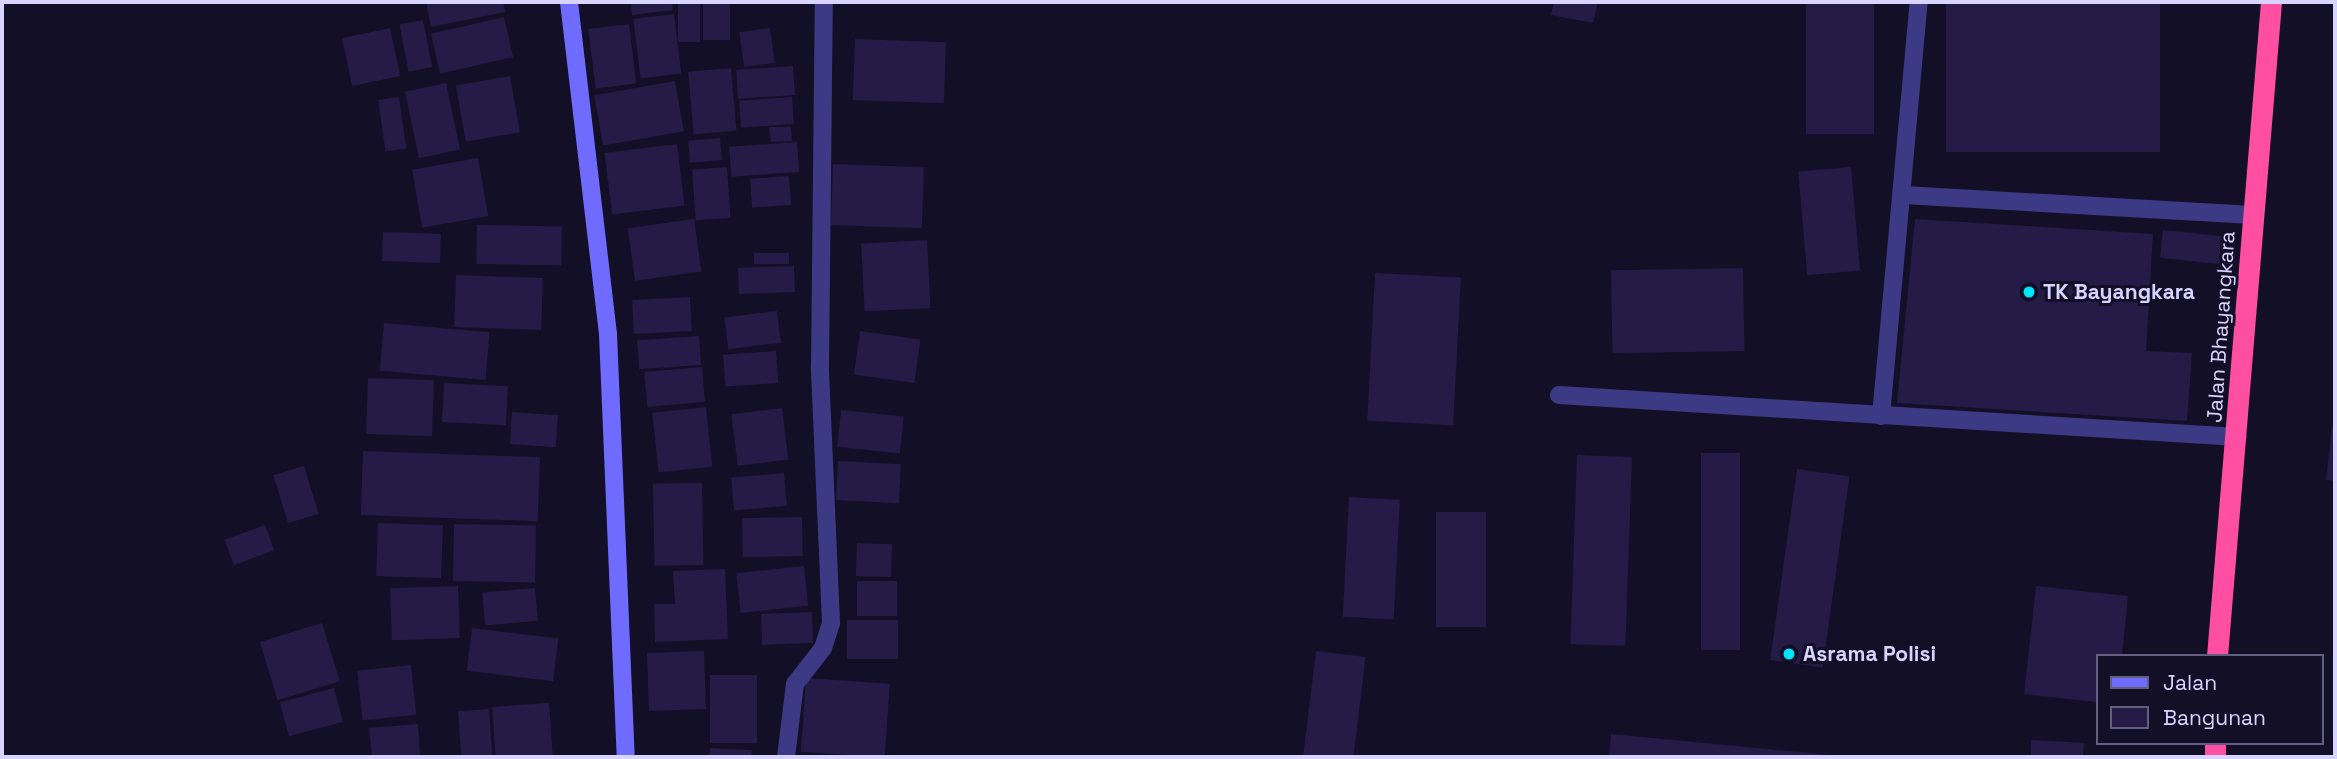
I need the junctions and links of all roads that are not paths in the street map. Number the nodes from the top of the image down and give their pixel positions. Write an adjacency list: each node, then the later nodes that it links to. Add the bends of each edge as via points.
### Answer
1 (569, 2): 11 (main road, via 608,334)
2 (824, 2): 12 (street, via 820,366 831,623 822,648 795,684)
3 (1919, 2): 5 (street)
4 (2271, 2): 6 (highway, Jalan Bhayangkara)
5 (1904, 195): 6 (street); 8 (street)
6 (2252, 215): 9 (highway, Jalan Bhayangkara)
7 (1559, 395): 8 (street)
8 (1881, 416): 9 (street)
9 (2238, 438): 10 (highway, Jalan Bhayangkara)
10 (2217, 654)
11 (626, 757)
12 (786, 757)

